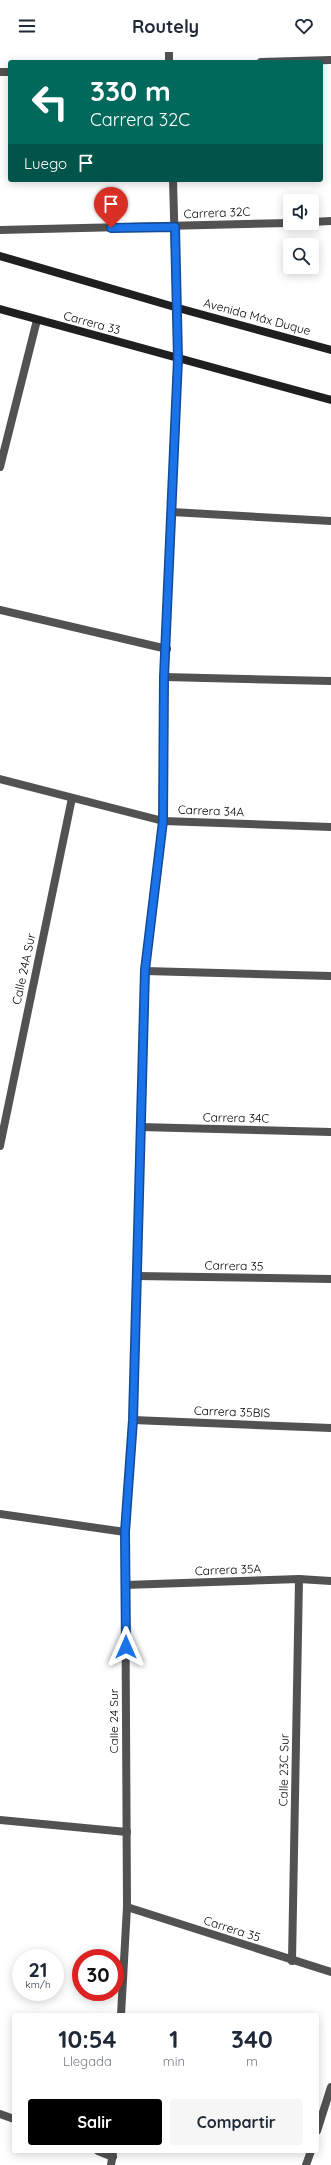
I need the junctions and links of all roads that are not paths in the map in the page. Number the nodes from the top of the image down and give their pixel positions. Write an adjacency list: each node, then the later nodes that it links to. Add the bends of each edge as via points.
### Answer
1 (173, 182): 5 (street, Calle 24 Sur)
2 (331, 221): 3 (street)
3 (319, 222)
4 (283, 223): 5 (street, Carrera 32C)
5 (175, 227): 6 (street, Carrera 32C); 8 (street, Calle 24 Sur)
6 (0, 230)
7 (0, 256): 8 (main road)
8 (178, 308): 11 (main road, Avenida Máx Duque); 12 (street, Calle 24 Sur)
9 (0, 309): 10 (main road, Carrera 33)
10 (37, 320): 12 (main road, Carrera 33); 14 (street)
11 (331, 350)
12 (178, 359): 13 (main road); 15 (street, Calle 24 Sur)
13 (331, 400)
14 (0, 467)
15 (172, 512): 16 (street); 18 (street, Calle 24 Sur)
16 (331, 522)
17 (0, 610): 18 (street)
18 (167, 649): 19 (street, Calle 24 Sur)
19 (164, 677): 20 (street); 23 (street, Calle 24 Sur)
20 (331, 681)
21 (0, 779): 22 (street, Carrera 34A)
22 (72, 798): 23 (street, Carrera 34A); 29 (street, Calle 24A Sur)
23 (163, 821): 24 (street, Carrera 34A); 25 (street, Calle 24 Sur)
24 (331, 827)
25 (145, 970): 26 (street); 27 (street, Calle 24 Sur)
26 (331, 976)
27 (140, 1127): 28 (street, Carrera 34C); 30 (street, Calle 24 Sur)
28 (331, 1132)
29 (0, 1146)
30 (136, 1276): 31 (street, Carrera 35); 32 (street, Calle 24 Sur)
31 (331, 1279)
32 (133, 1420): 33 (street, Carrera 35BIS); 35 (street, Calle 24 Sur)
33 (331, 1428)
34 (0, 1514): 35 (street)
35 (125, 1532): 38 (street, Calle 24 Sur)
36 (299, 1579): 37 (street, Carrera 35A); 38 (street, Carrera 35A); 42 (street, Calle 23C Sur)
37 (331, 1581)
38 (125, 1585): 40 (street, Calle 24 Sur)
39 (0, 1820): 40 (street)
40 (127, 1832): 41 (street, Calle 24 Sur)
41 (127, 1907): 42 (street, Carrera 35); 44 (street, Calle 24 Sur)
42 (292, 1961): 43 (street, Carrera 35)
43 (331, 1972)
44 (121, 2013)
45 (331, 2087): 48 (street)
46 (0, 2114): 47 (street)
47 (12, 2118)
48 (319, 2125)
49 (102, 2153): 51 (street)
50 (310, 2153): 52 (street)
51 (112, 2158)
52 (306, 2165)

